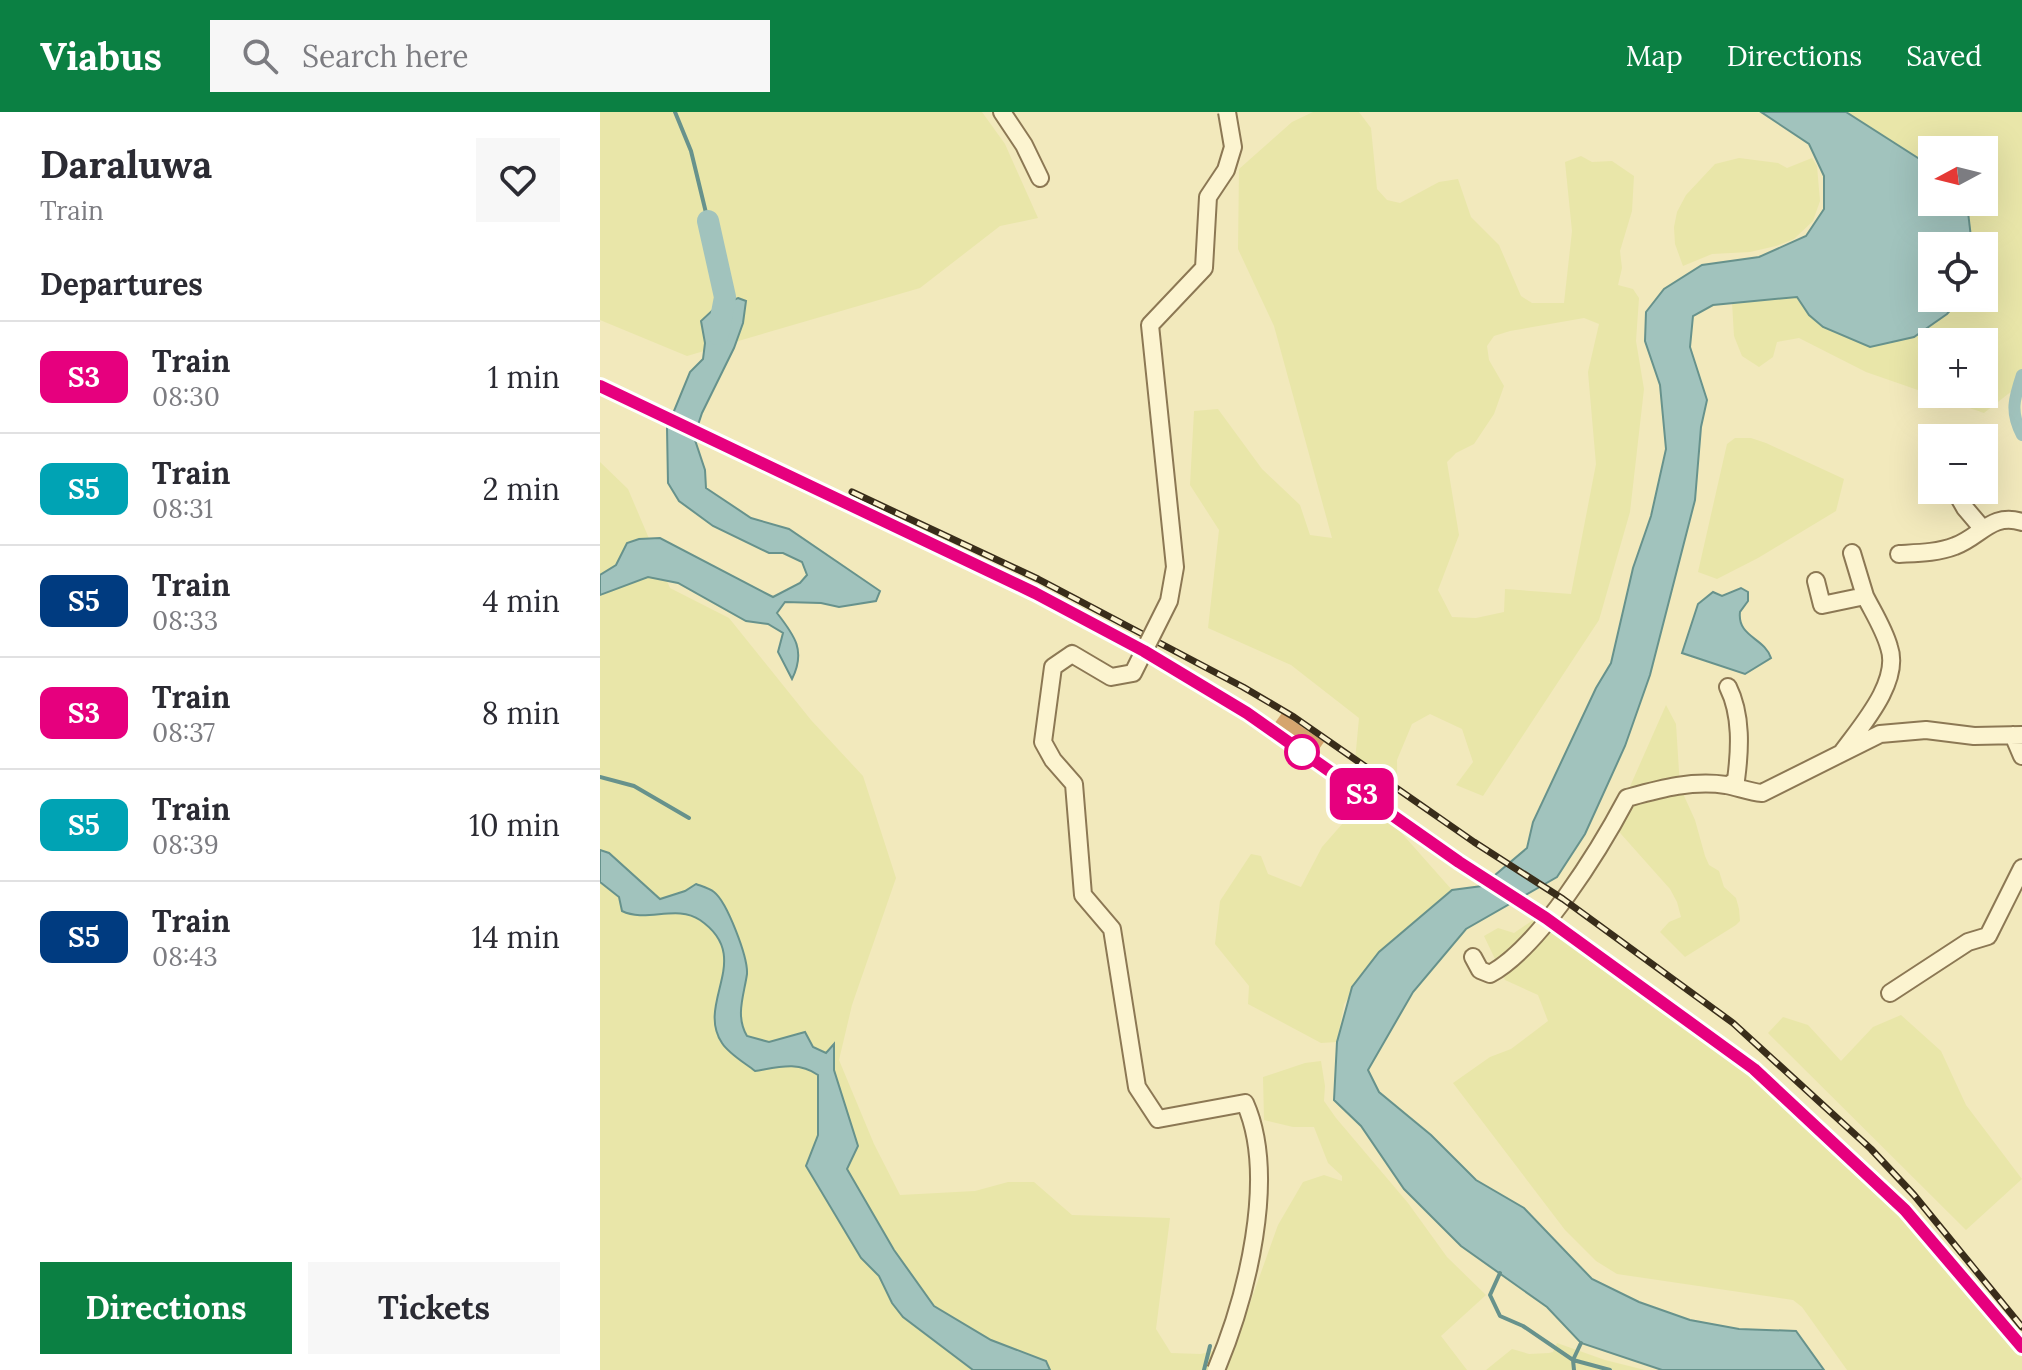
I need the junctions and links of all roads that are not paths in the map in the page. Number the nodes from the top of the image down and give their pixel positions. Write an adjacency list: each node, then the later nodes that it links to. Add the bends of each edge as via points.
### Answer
1 (1002, 112): 3 (street)
2 (1227, 112): 19 (street, bridge, via 1233,147 1226,170 1208,197 1204,268 1150,325 1175,567 1169,601 1133,673 1111,677 1072,654 1053,667 1043,742 1074,784 1083,895 1112,929 1137,1087 1158,1119 1245,1103 1254,1123 1259,1214 1235,1325)
3 (1040, 178)
4 (1963, 504): 6 (street)
5 (2022, 522): 6 (street, via 2009,518)
6 (1982, 528): 8 (street, via 1957,546)
7 (1852, 553): 10 (street)
8 (1899, 554)
9 (1816, 581): 10 (street, via 1822,605)
10 (1865, 596): 13 (street, via 1891,650 1888,675 1879,701)
11 (1728, 687): 15 (street, via 1737,705 1738,762 1736,780)
12 (2017, 735): 13 (street, via 1926,730 1880,734); 14 (street)
13 (1839, 755): 15 (street, via 1762,793)
14 (2022, 756)
15 (1729, 785): 17 (street, via 1687,783 1627,798 1538,934 1490,974 1480,970)
16 (2022, 868): 18 (street, via 1988,936 1952,952)
17 (1473, 957)
18 (1890, 993)
19 (1216, 1370)

